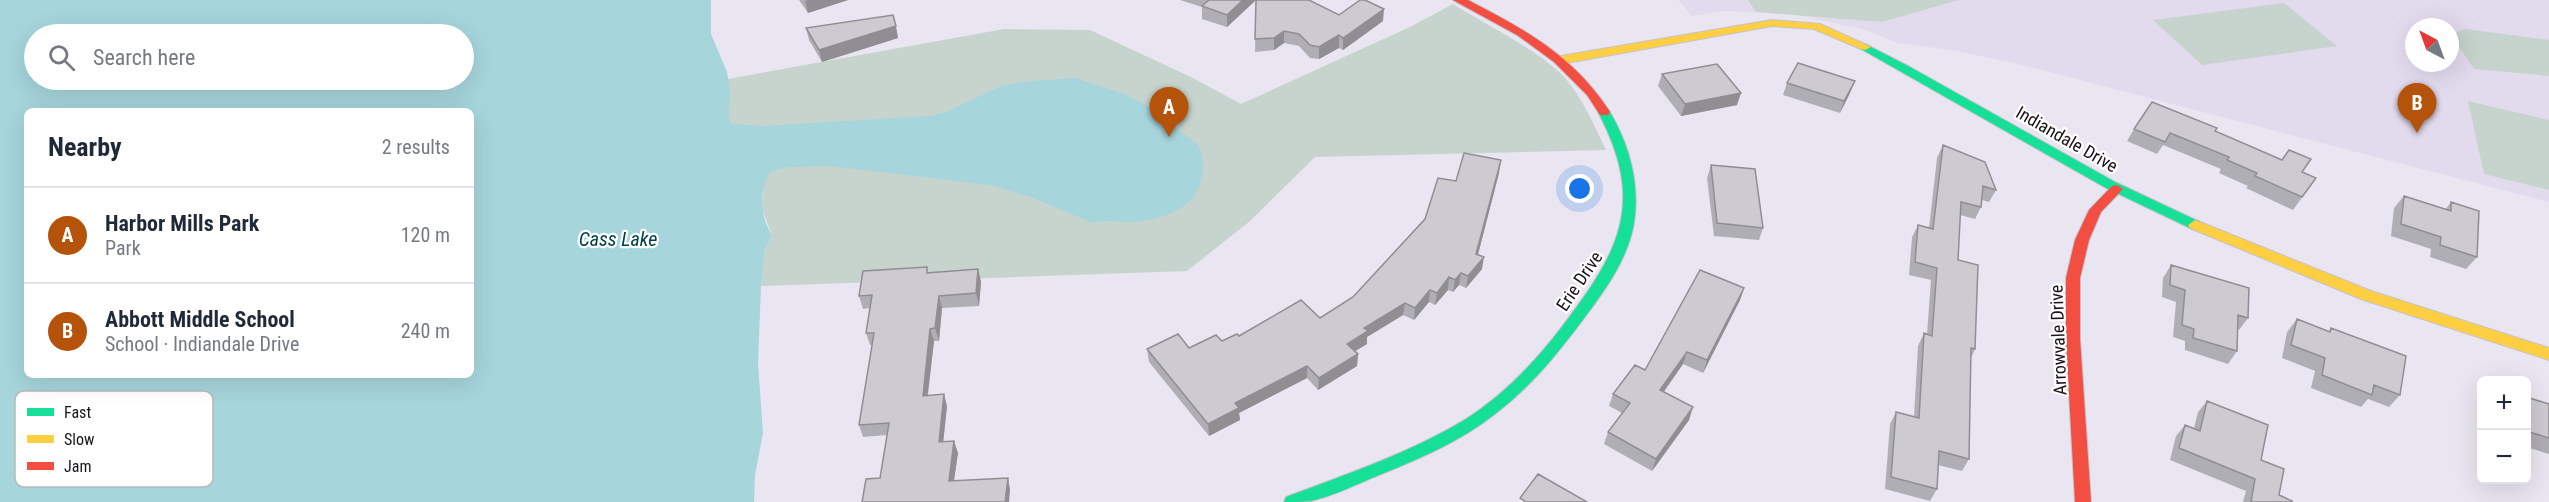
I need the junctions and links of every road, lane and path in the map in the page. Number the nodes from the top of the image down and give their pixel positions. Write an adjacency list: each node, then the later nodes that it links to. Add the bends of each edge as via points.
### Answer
1 (1459, 0): 2 (street, Erie Drive)
2 (1561, 60): 3 (street, Indiandale Drive, via 1762,25 1816,26 1925,78); 5 (street, Erie Drive, via 1579,78 1614,130 1629,182 1624,235 1602,281 1536,369 1496,405 1427,448)
3 (2117, 189): 4 (street, Indiandale Drive, via 2266,256 2366,295); 6 (street, Arrowvale Drive, via 2096,210 2082,240 2073,278)
4 (2549, 354)
5 (1292, 502)
6 (2083, 502)

